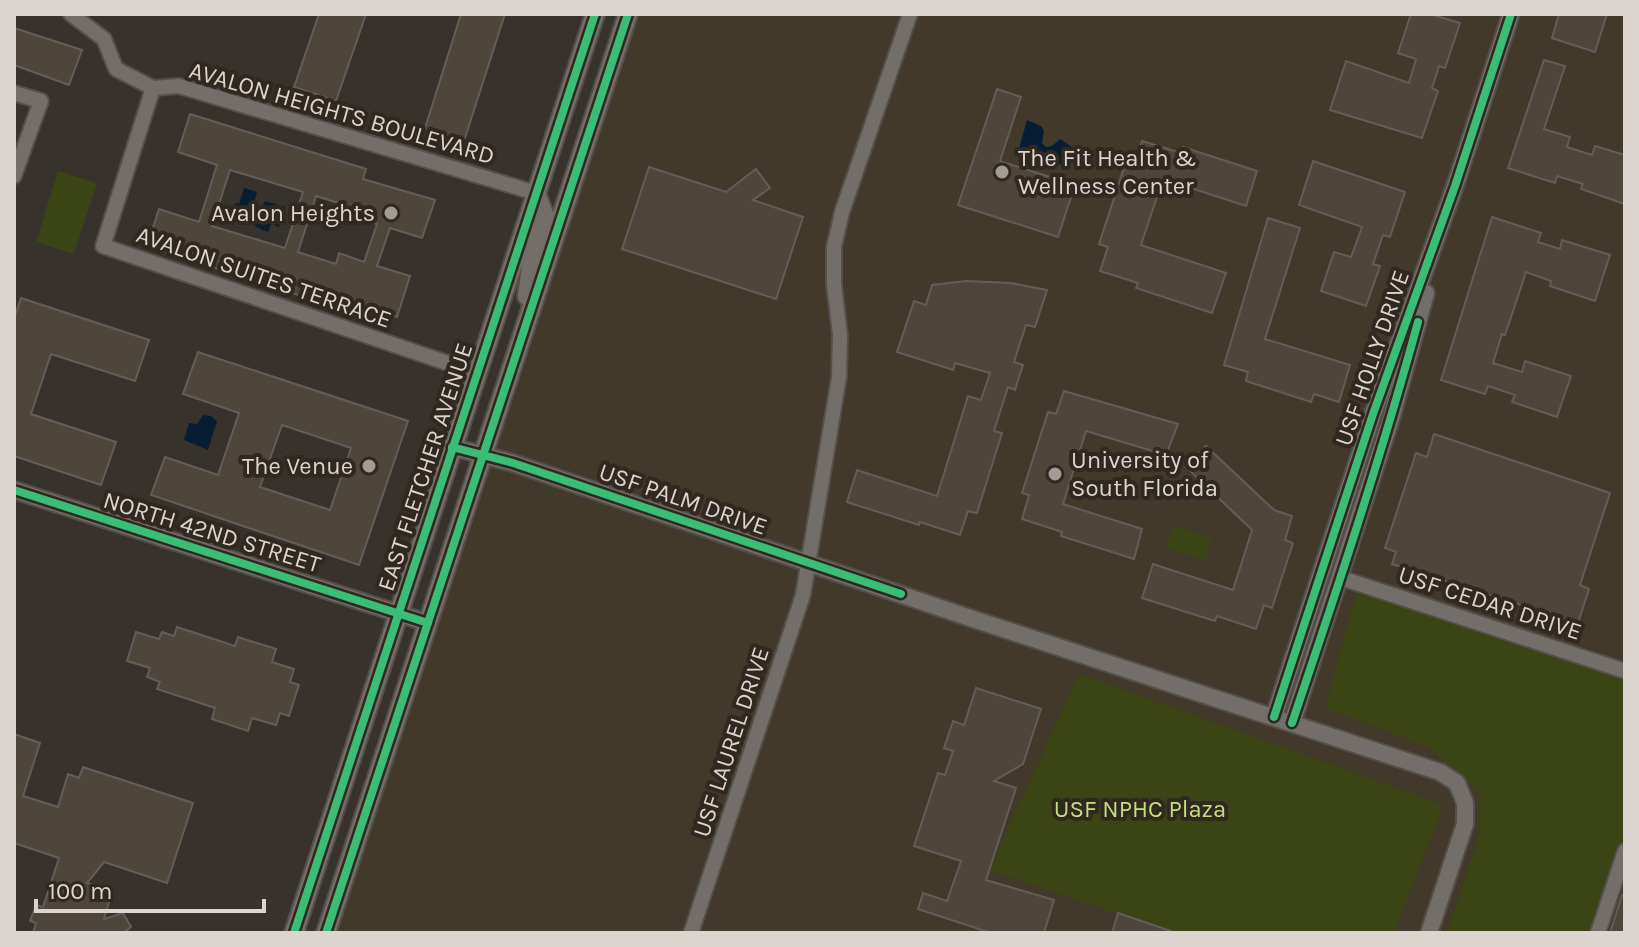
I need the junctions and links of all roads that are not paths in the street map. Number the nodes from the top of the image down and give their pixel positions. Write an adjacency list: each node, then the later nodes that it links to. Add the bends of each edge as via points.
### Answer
1 (71, 14): 6 (street, AVALON HEIGHTS BOULEVARD, via 104,39 116,69)
2 (595, 14): 10 (main road, EAST FLETCHER AVENUE)
3 (628, 14): 11 (main road)
4 (910, 14): 16 (street, USF LAUREL DRIVE, via 834,247 839,377)
5 (1511, 14): 9 (street, USF HOLLY DRIVE)
6 (153, 88): 10 (street, AVALON HEIGHTS BOULEVARD, via 179,86); 12 (street, AVALON SUITES TERRACE, via 103,246)
7 (14, 93): 8 (street, via 41,101)
8 (14, 176)
9 (1455, 186): 17 (street, USF HOLLY DRIVE); 21 (street, USF HOLLY DRIVE, via 1373,414)
10 (536, 193): 11 (main road, via 545,217 533,253); 12 (main road, EAST FLETCHER AVENUE)
11 (524, 331): 14 (main road)
12 (477, 373): 13 (main road, EAST FLETCHER AVENUE)
13 (452, 447): 14 (street, USF PALM DRIVE); 18 (main road, EAST FLETCHER AVENUE)
14 (484, 455): 16 (street, USF PALM DRIVE); 19 (main road)
15 (14, 490): 18 (street, NORTH 42ND STREET)
16 (807, 563): 21 (street, USF PALM DRIVE); 27 (street, USF LAUREL DRIVE, via 803,595)
17 (1341, 578): 20 (street, USF CEDAR DRIVE); 22 (street, USF HOLLY DRIVE)
18 (399, 613): 19 (street, NORTH 42ND STREET); 25 (main road, EAST FLETCHER AVENUE)
19 (428, 623): 26 (main road)
20 (1625, 671)
21 (1274, 717): 22 (street)
22 (1292, 723): 24 (street, via 1440,772 1457,783 1465,803 1465,824)
23 (1625, 851): 28 (street)
24 (1432, 932)
25 (294, 933)
26 (326, 933)
27 (691, 933)
28 (1598, 933)

